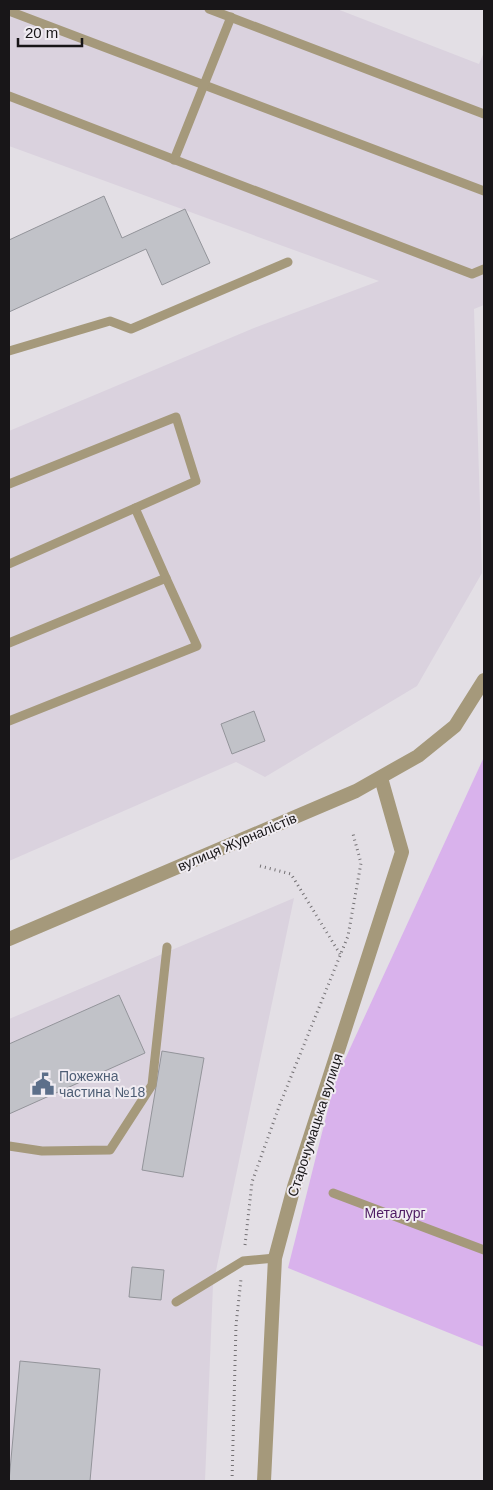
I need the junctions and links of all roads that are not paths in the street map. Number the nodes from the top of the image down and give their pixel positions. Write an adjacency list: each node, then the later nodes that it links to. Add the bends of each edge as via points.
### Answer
1 (209, 9): 3 (lane)
2 (9, 11): 4 (lane)
3 (231, 17): 4 (lane); 6 (lane)
4 (204, 85): 7 (lane); 8 (lane)
5 (9, 96): 7 (lane)
6 (484, 114)
7 (174, 160): 10 (lane, via 472,274)
8 (484, 191)
9 (288, 262): 11 (lane, via 131,329 110,321)
10 (484, 269)
11 (9, 351)
12 (9, 484): 13 (lane, via 176,417 196,481)
13 (135, 508): 14 (lane); 15 (lane)
14 (9, 564)
15 (166, 578): 16 (lane); 18 (lane, via 197,646)
16 (9, 643)
17 (484, 680): 19 (street, вулиця Журналістів, via 454,726 418,756)
18 (9, 721)
19 (381, 778): 20 (street, вулиця Журналістів); 25 (street, Старочумацька вулиця, via 402,852 294,1187)
20 (9, 939)
21 (167, 947): 22 (lane, via 152,1085 110,1150 42,1151)
22 (9, 1146)
23 (333, 1193): 24 (lane)
24 (484, 1250)
25 (275, 1258): 26 (lane, via 243,1261); 27 (street, Старочумацька вулиця)
26 (176, 1302)
27 (264, 1481)

